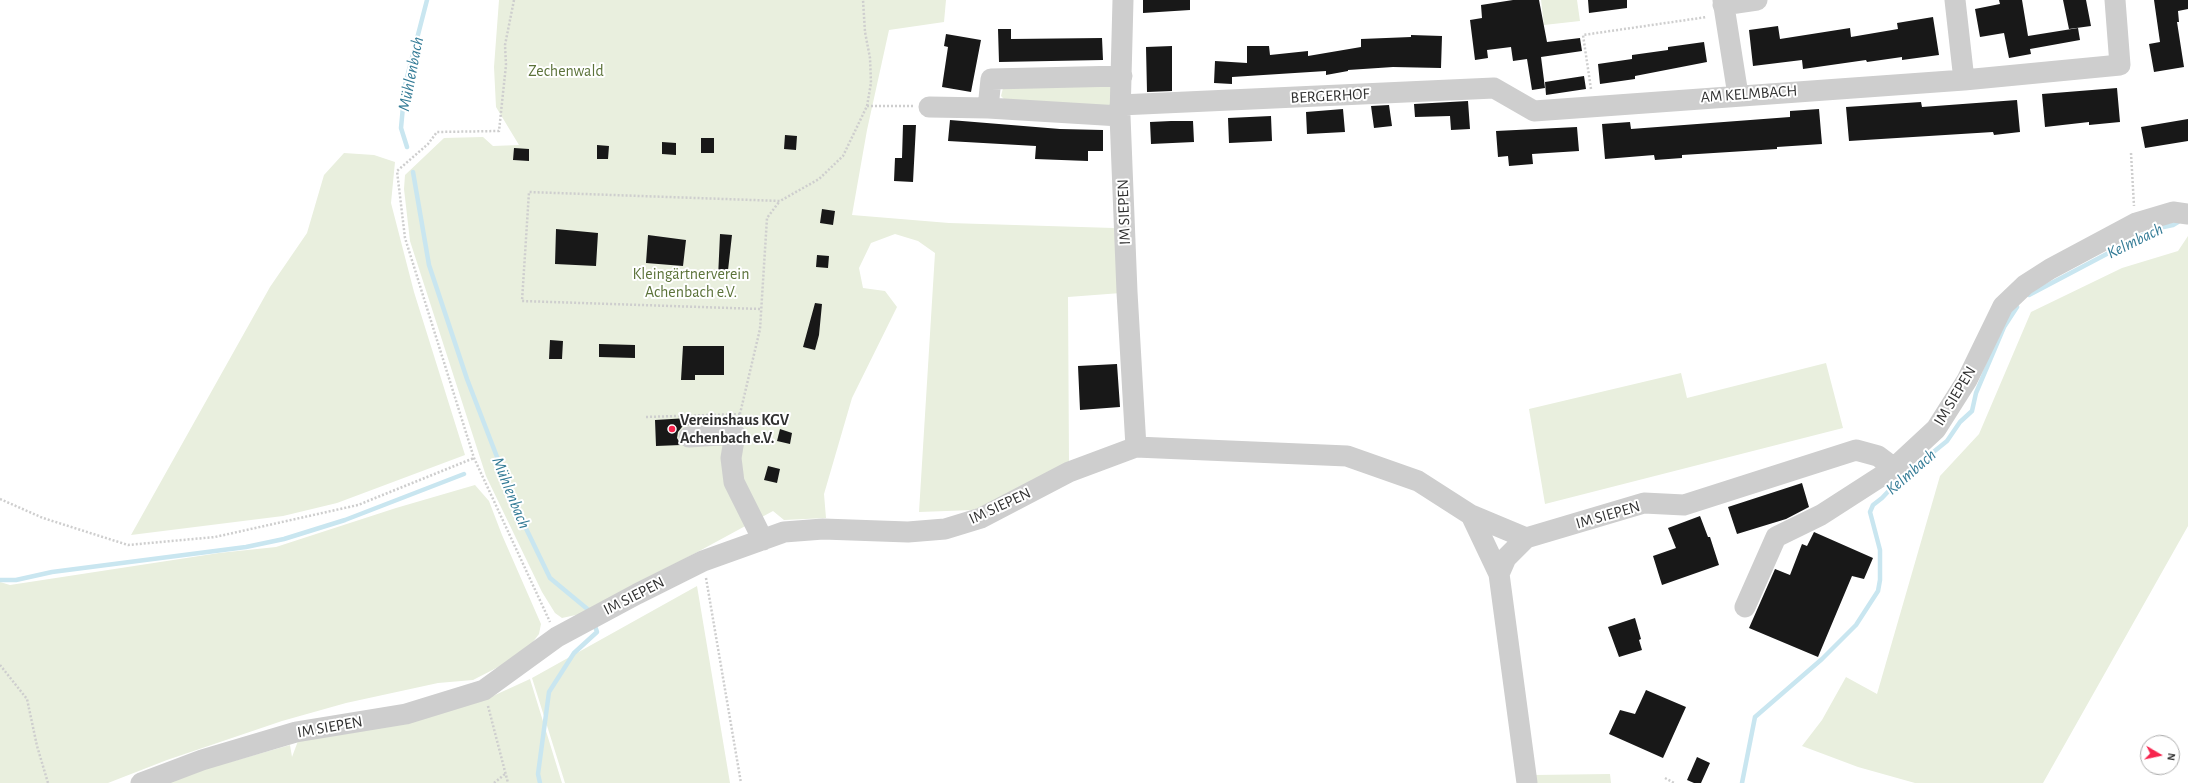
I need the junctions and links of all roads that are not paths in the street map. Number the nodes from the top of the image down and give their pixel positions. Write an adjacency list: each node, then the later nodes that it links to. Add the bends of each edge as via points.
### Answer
1 (1123, 0): 6 (street, IM SIEPEN)
2 (1757, 0): 5 (street)
3 (1955, 0): 7 (street)
4 (2115, 0): 7 (street, AM KELMBACH, via 2120,65)
5 (1724, 6): 8 (street)
6 (1122, 76): 10 (street, via 991,79); 11 (street, IM SIEPEN)
7 (1964, 80): 8 (street, AM KELMBACH)
8 (1738, 95): 12 (street, AM KELMBACH)
9 (929, 107): 10 (street, BERGERHOF)
10 (988, 108): 11 (street, BERGERHOF)
11 (1120, 110): 12 (street, BERGERHOF, via 1494,88); 15 (street, IM SIEPEN)
12 (1534, 111)
13 (2188, 214): 16 (street, IM SIEPEN, via 2173,212 2136,223 2050,268 2025,285 2002,306 1967,380 1936,429)
14 (689, 437): 19 (street, via 735,434 731,458 734,482)
15 (1136, 447): 17 (street, IM SIEPEN, via 1347,456 1418,481); 19 (street, IM SIEPEN, via 1069,472 981,518 945,529 908,532 823,529 784,532)
16 (1894, 468): 18 (street, IM SIEPEN, via 1878,456 1856,450 1684,505 1644,503); 21 (street, via 1821,515 1776,537)
17 (1471, 515): 18 (street, IM SIEPEN); 20 (street)
18 (1526, 538): 20 (street, IM SIEPEN, via 1506,558)
19 (763, 540): 22 (street, IM SIEPEN, via 703,561 596,616 557,637 484,690 406,714 296,732 202,760)
20 (1499, 574): 23 (street)
21 (1745, 607)
22 (141, 783)
23 (1527, 783)

